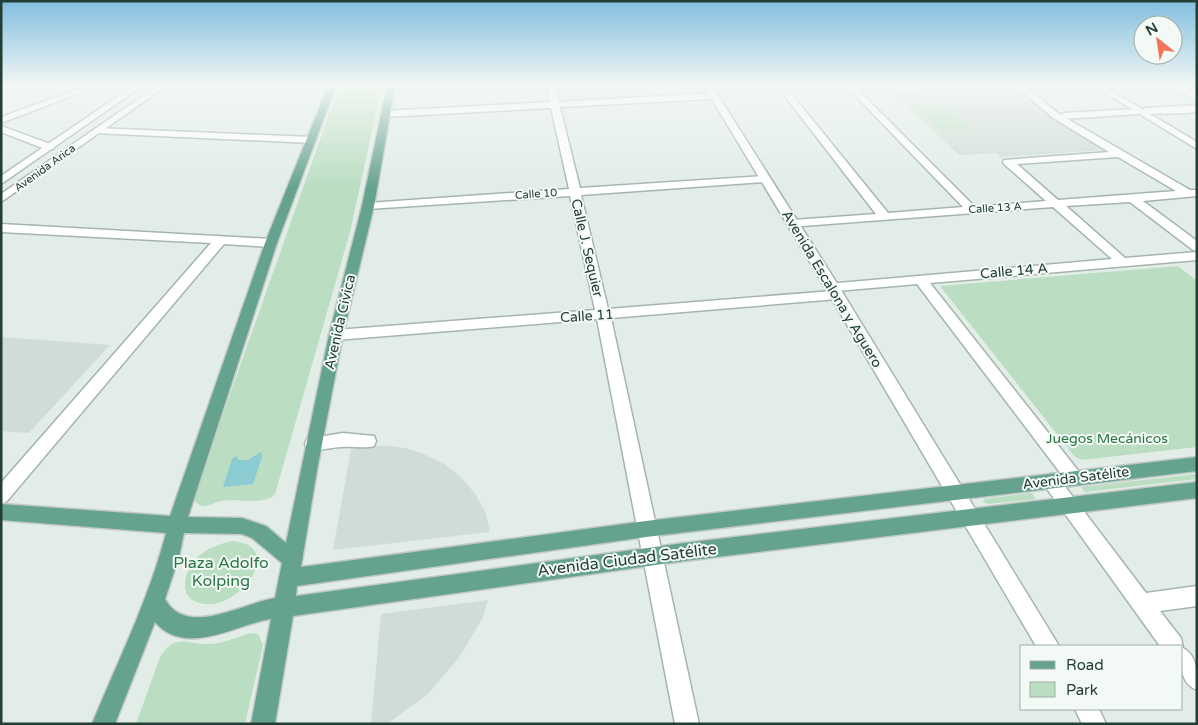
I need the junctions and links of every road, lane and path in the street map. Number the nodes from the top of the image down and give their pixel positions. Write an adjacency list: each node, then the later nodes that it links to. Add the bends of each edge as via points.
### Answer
1 (89, 120): 15 (street, Avenida Arica)
2 (112, 120): 12 (street, Avenida Arica)
3 (319, 120): 13 (main road)
4 (383, 120): 24 (main road, Avenida Cívica)
5 (558, 120): 19 (street, Calle J. Sequier)
6 (728, 120): 17 (street, Avenida Escalona y Aguero)
7 (808, 120): 26 (street)
8 (883, 120): 25 (street)
9 (1062, 120): 16 (street)
10 (1154, 120): 14 (street)
11 (1, 129): 15 (street)
12 (97, 130): 13 (street); 21 (street, Avenida Arica)
13 (311, 140): 30 (main road)
14 (1197, 146)
15 (49, 147): 18 (street, Avenida Arica)
16 (1120, 154): 20 (street); 23 (street, via 1008,162)
17 (764, 179): 19 (street, Calle 10); 27 (street, Avenida Escalona y Aguero)
18 (1, 181)
19 (574, 192): 24 (street, Calle 10); 36 (street, Calle J. Sequier)
20 (1192, 194): 22 (street, Calle 13 A)
21 (1, 199)
22 (1134, 199): 23 (street, Calle 13 A); 31 (street)
23 (1056, 204): 25 (street, Calle 13 A); 33 (street)
24 (368, 206): 37 (main road, Avenida Cívica)
25 (972, 210): 26 (street, Calle 13 A)
26 (884, 216): 27 (street, Calle 13 A)
27 (793, 224): 35 (street, Avenida Escalona y Aguero)
28 (1, 228): 29 (street)
29 (220, 241): 30 (street); 45 (street)
30 (271, 243): 49 (main road)
31 (1197, 247)
32 (1197, 256): 33 (street, Calle 14 A)
33 (1122, 262): 34 (street, Calle 14 A)
34 (920, 279): 35 (street, Calle 14 A); 41 (street)
35 (834, 291): 36 (street, Calle 11); 44 (street, Avenida Escalona y Aguero)
36 (603, 315): 37 (street, Calle 11); 50 (street, Calle J. Sequier)
37 (336, 335): 39 (main road, Avenida Cívica)
38 (368, 441): 39 (street)
39 (313, 444): 52 (main road, Avenida Cívica)
40 (1197, 464): 41 (main road, Avenida Satélite)
41 (1074, 478): 42 (main road, Avenida Satélite)
42 (1051, 481): 44 (main road, Avenida Satélite); 46 (street)
43 (1197, 490): 46 (main road, Avenida Satélite)
44 (955, 492): 48 (street, Avenida Escalona y Aguero); 50 (main road, Avenida Ciudad Satélite)
45 (1, 496)
46 (1069, 505): 48 (main road, Avenida Satélite); 55 (street)
47 (1, 512): 49 (main road)
48 (970, 517): 51 (main road, Avenida Ciudad Satélite); 57 (street)
49 (176, 525): 52 (main road, via 242,526 259,532); 54 (main road)
50 (646, 529): 51 (street, Calle J. Sequier); 52 (main road, Avenida Ciudad Satélite)
51 (652, 558): 56 (main road, Avenida Ciudad Satélite); 64 (street, Calle J. Sequier)
52 (291, 569): 56 (main road)
53 (1197, 596): 55 (street)
54 (154, 600): 56 (main road, via 166,620 182,627 231,622 263,610); 62 (main road)
55 (1142, 604): 58 (street)
56 (285, 608): 63 (main road)
57 (1047, 645)
58 (1171, 645)
59 (1183, 660): 60 (street)
60 (1197, 679)
61 (1087, 710): 65 (street)
62 (103, 724)
63 (263, 724)
64 (688, 724)
65 (1095, 724)

